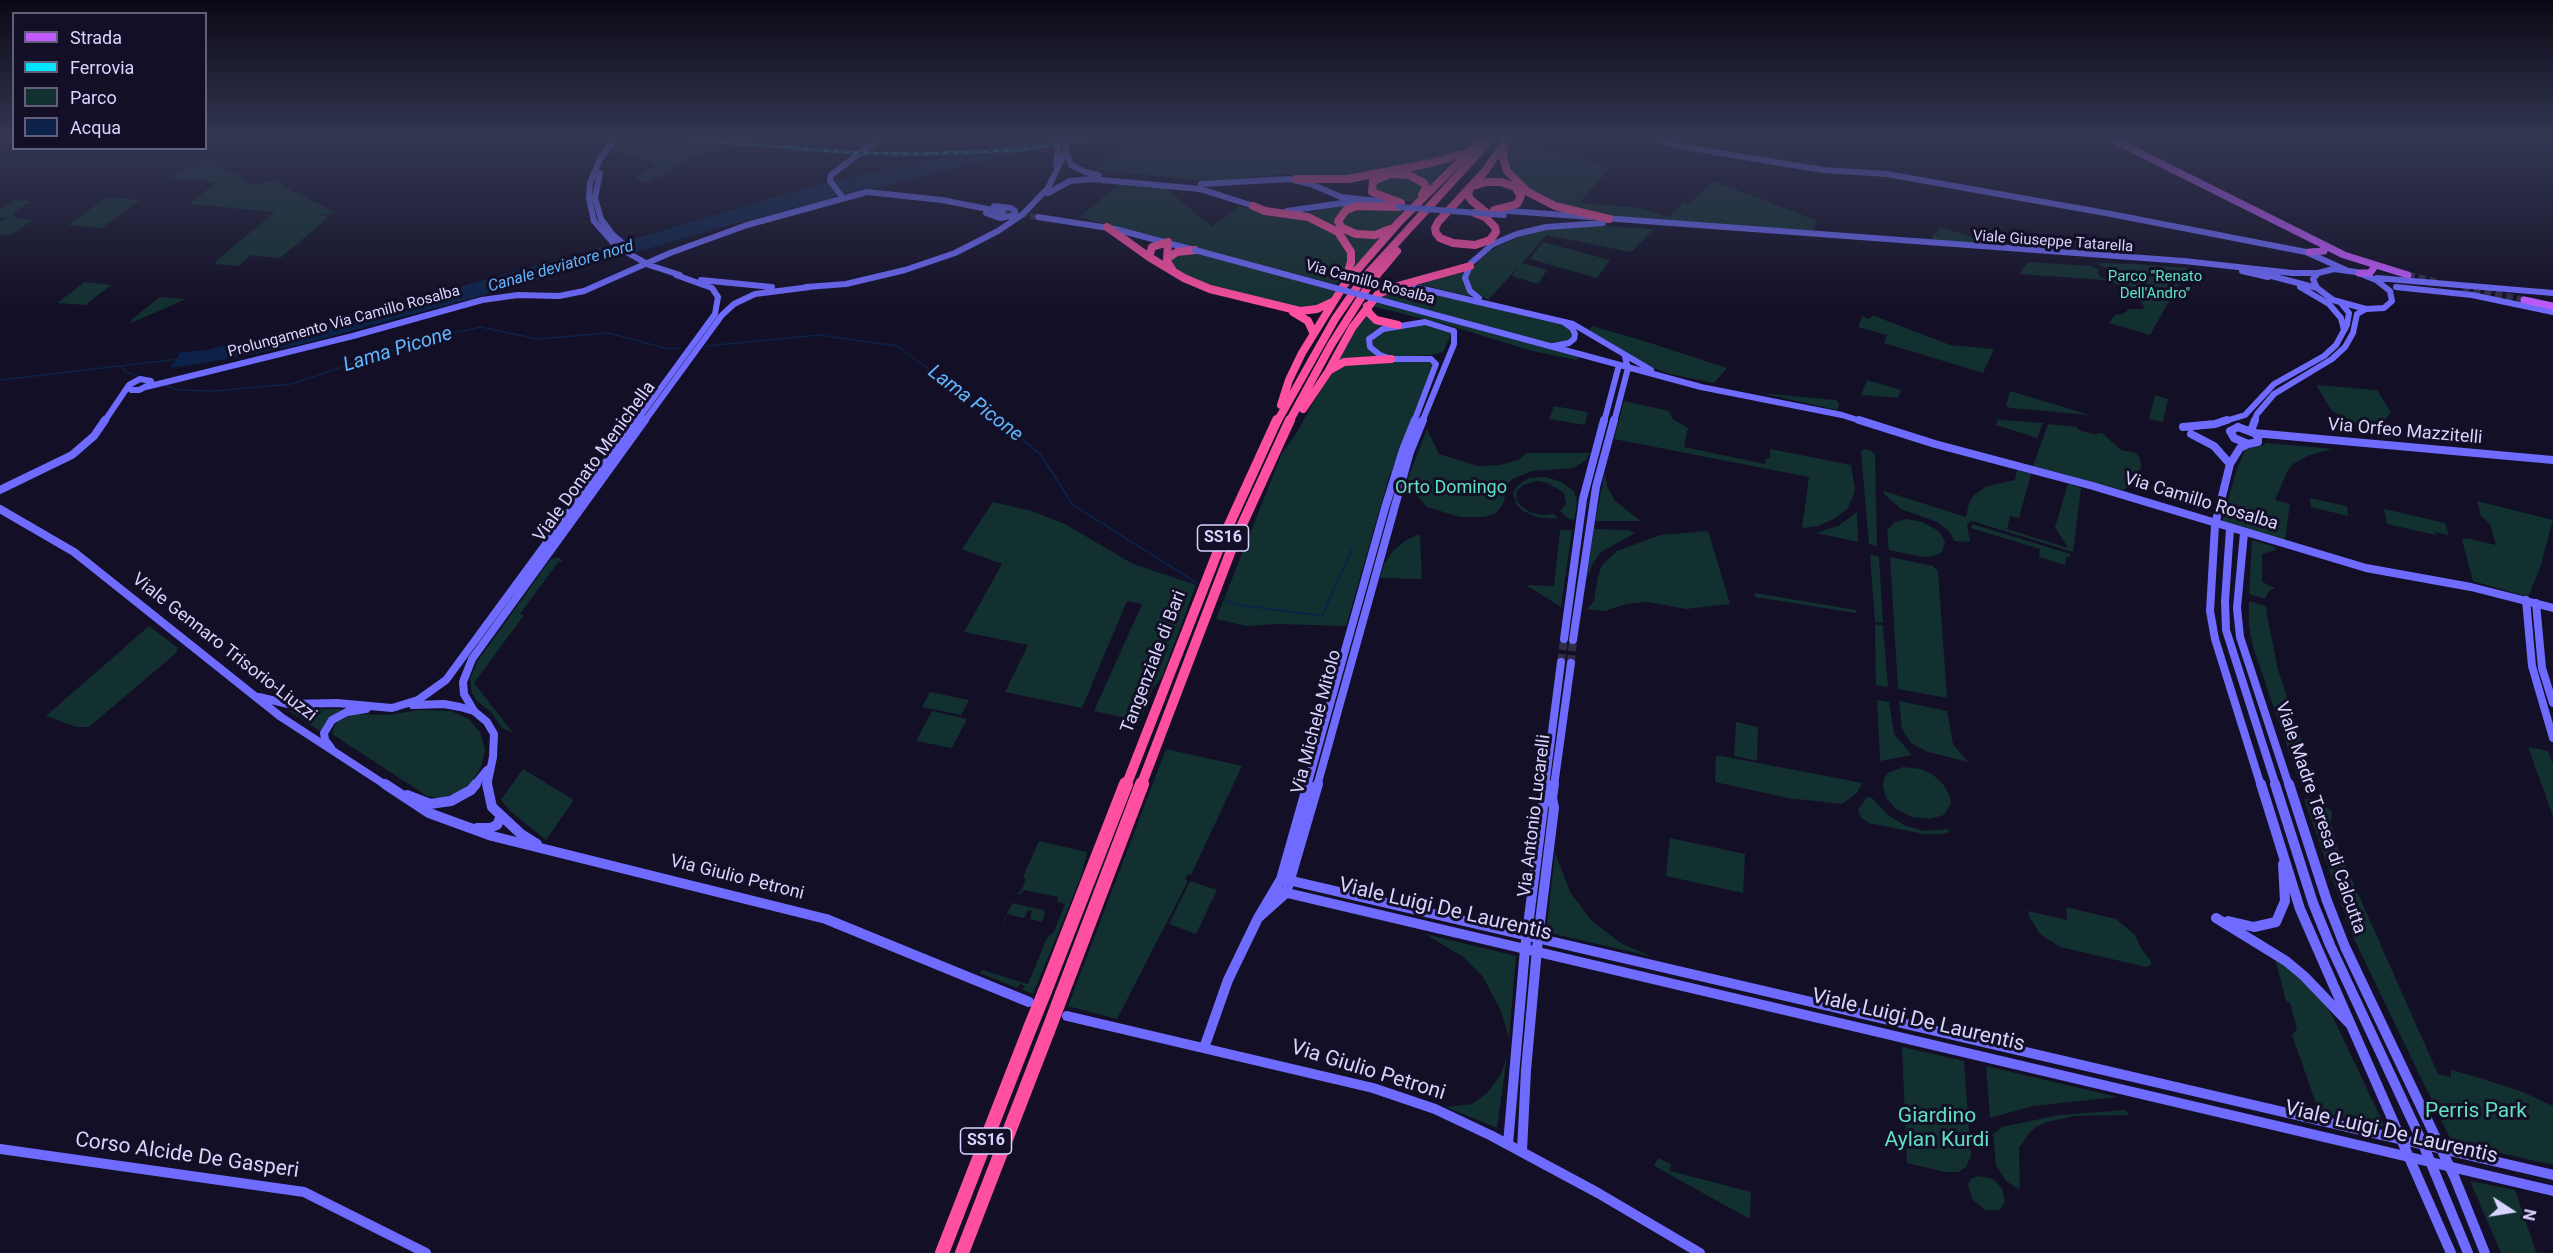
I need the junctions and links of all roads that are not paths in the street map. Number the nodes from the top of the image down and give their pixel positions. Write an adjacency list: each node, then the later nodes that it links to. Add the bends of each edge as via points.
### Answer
1 (589, 196): 41 (main road, bridge, via 594,222 604,235 623,251)
2 (595, 196): 41 (main road, bridge, via 602,219 618,240)
3 (839, 196): 41 (main road, via 747,225)
4 (914, 196): 20 (main road)
5 (1034, 196): 28 (main road)
6 (1227, 196): 24 (main road, Viale Giuseppe Tatarella)
7 (1340, 196): 23 (main road, Viale Giuseppe Tatarella)
8 (1382, 196): 23 (highway)
9 (1421, 196): 22 (highway)
10 (1422, 196): 22 (highway)
11 (1438, 196): 93 (highway, Tangenziale di Bari / SS16, via 1362,280)
12 (1448, 196): 99 (highway, Tangenziale di Bari / SS16, via 1371,282 1331,345)
13 (1461, 196): 27 (highway, via 1438,222 1435,228 1440,238 1475,245 1490,240 1495,227)
14 (1469, 196): 34 (highway, via 1500,227 1499,237)
15 (1521, 196): 25 (highway, via 1518,204)
16 (1535, 196): 30 (highway)
17 (2011, 196): 37 (main road)
18 (2229, 196): 35 (main road)
19 (1040, 198): 42 (main road, via 998,231)
20 (932, 199): 21 (main road); 28 (main road, via 943,197 1008,207)
21 (947, 201): 26 (main road); 28 (main road, via 949,206 997,218)
22 (1418, 201): 31 (highway)
23 (1400, 205): 24 (main road, Viale Giuseppe Tatarella, via 1343,203 1292,212); 25 (main road, Viale Giuseppe Tatarella, bridge); 27 (main road, Viale Giuseppe Tatarella, bridge); 31 (highway, via 1351,208 1341,213 1338,221 1346,231 1368,236 1388,231)
24 (1253, 206): 57 (highway, via 1308,217 1338,232 1351,257)
25 (1494, 210): 30 (main road, Viale Giuseppe Tatarella)
26 (1003, 212)
27 (1475, 213): 30 (main road, Viale Giuseppe Tatarella, bridge)
28 (1015, 215): 45 (main road, via 961,246)
29 (1038, 217): 32 (main road, Via Camillo Rosalba)
30 (1606, 221): 34 (main road, via 1546,227); 48 (main road, Viale Giuseppe Tatarella); 49 (main road, Viale Giuseppe Tatarella, via 2184,261 2292,273)
31 (1399, 222): 57 (highway)
32 (1107, 227): 33 (main road, Via Camillo Rosalba); 38 (highway)
33 (1168, 242): 36 (main road, Via Camillo Rosalba); 38 (highway, via 1152,247); 39 (highway)
34 (1492, 244): 43 (main road)
35 (2323, 245): 37 (main road, via 2324,251); 44 (main road)
36 (1195, 250): 39 (highway, via 1177,252); 78 (main road, Via Camillo Rosalba, bridge)
37 (2309, 252): 40 (main road)
38 (1149, 257): 47 (highway)
39 (1168, 258): 47 (highway)
40 (2324, 261): 46 (main road); 49 (main road, via 2326,265)
41 (654, 263): 51 (main road); 56 (main road, via 739,282); 84 (main road, Prolungamento Via Camillo Rosalba, via 584,291 482,300)
42 (923, 265): 45 (main road); 53 (main road)
43 (1470, 266): 58 (highway); 65 (main road, via 1466,284)
44 (2375, 266): 50 (main road, via 2370,273); 52 (main road)
45 (905, 267): 53 (main road); 55 (main road)
46 (2346, 270): 49 (main road, Viale Giuseppe Tatarella); 50 (main road)
47 (1173, 271): 69 (highway, via 1210,289)
48 (2242, 271): 60 (main road, Viale Giuseppe Tatarella); 75 (main road, via 2296,285 2319,296 2336,311)
49 (2321, 271): 60 (main road, via 2313,279)
50 (2359, 273): 54 (main road)
51 (676, 274): 59 (main road, via 745,286); 72 (main road, via 716,292)
52 (2408, 275)
53 (886, 276): 55 (main road)
54 (2369, 277): 61 (main road); 62 (main road)
55 (849, 281): 56 (main road)
56 (821, 285): 59 (main road)
57 (1344, 285): 64 (highway)
58 (1406, 285): 65 (main road); 67 (highway, via 1385,290)
59 (810, 287): 72 (main road, Viale Donato Menichella, via 755,294)
60 (2317, 288): 66 (main road, Viale Giuseppe Tatarella)
61 (2393, 289): 62 (main road, via 2441,287); 70 (main road, via 2389,305); 71 (main road, via 2472,295)
62 (2523, 295): 63 (main road); 68 (main road)
63 (2553, 295)
64 (1332, 302): 69 (highway, via 1309,311); 76 (highway)
65 (1488, 303): 73 (main road)
66 (2341, 303): 70 (main road, Viale Giuseppe Tatarella); 75 (main road, via 2349,313)
67 (1367, 306): 74 (highway, via 1376,320); 85 (highway)
68 (2553, 306)
69 (1281, 308): 76 (highway, via 1308,321)
70 (2366, 309): 98 (main road, via 2357,314 2345,348 2274,394 2257,414)
71 (2553, 312)
72 (718, 314): 94 (main road, Viale Donato Menichella)
73 (1559, 320): 77 (main road); 78 (main road, via 1572,328 1574,339)
74 (1398, 325): 81 (main road, via 1376,332 1369,339 1373,351); 107 (main road, via 1425,322 1447,327 1454,331 1454,344)
75 (2344, 330): 90 (main road, via 2324,356 2274,384)
76 (1313, 332): 93 (highway, via 1289,380)
77 (1598, 339): 79 (main road, via 1598,350); 80 (main road)
78 (1550, 346): 79 (main road, Via Camillo Rosalba)
79 (1578, 354): 82 (main road, Via Camillo Rosalba)
80 (1625, 357): 83 (main road); 86 (main road)
81 (1391, 359): 85 (highway, via 1344,362); 107 (main road, via 1431,359 1436,369 1403,450)
82 (1619, 365): 83 (main road, Via Camillo Rosalba); 116 (main road, via 1583,499)
83 (1628, 368): 86 (main road, Via Camillo Rosalba); 117 (main road, via 1595,497)
84 (207, 371): 87 (main road, Prolungamento Via Camillo Rosalba); 89 (main road, Prolungamento Via Camillo Rosalba)
85 (1328, 372): 99 (highway)
86 (1664, 377): 92 (main road, Via Camillo Rosalba)
87 (150, 379): 88 (main road, Prolungamento Via Camillo Rosalba, via 135,380); 89 (main road, via 151,383)
88 (128, 387): 89 (main road); 91 (main road)
89 (142, 389): 91 (main road)
90 (2255, 405): 95 (main road, via 2246,415 2229,422); 96 (main road, via 2246,424)
91 (113, 409): 105 (main road, via 88,442 72,454)
92 (1842, 415): 108 (main road, Via Camillo Rosalba, via 2093,486)
93 (1279, 417): 160 (highway, Tangenziale di Bari / SS16, bridge, via 1223,538)
94 (642, 420): 121 (main road, Viale Donato Menichella, via 446,680); 123 (main road, Viale Donato Menichella, via 472,659 462,682)
95 (2183, 427)
96 (2238, 427): 98 (main road); 100 (main road, via 2230,432)
97 (2190, 434): 103 (main road, via 2214,446)
98 (2255, 435): 100 (main road, via 2248,444); 102 (main road, Via Orfeo Mazzitelli)
99 (1280, 441): 161 (highway, Tangenziale di Bari / SS16, bridge, via 1235,540)
100 (2238, 444): 103 (main road)
101 (2553, 460): 102 (main road, Via Orfeo Mazzitelli)
102 (2536, 461): 104 (main road, Via Orfeo Mazzitelli)
103 (2230, 464): 108 (main road)
104 (2553, 465)
105 (0, 490)
106 (0, 509): 119 (main road, Viale Gennaro Trisorio-Liuzzi, via 74,552)
107 (1385, 523): 133 (main road, Via Michele Mitolo)
108 (2214, 525): 109 (main road, Via Camillo Rosalba); 132 (main road, via 2213,627)
109 (2230, 529): 110 (main road, Via Camillo Rosalba); 111 (main road, Viale Madre Teresa di Calcutta)
110 (2244, 533): 112 (main road, Viale Madre Teresa di Calcutta); 113 (main road, Via Camillo Rosalba, via 2373,569)
111 (2227, 567): 112 (main road); 145 (main road, Viale Madre Teresa di Calcutta, via 2225,622 2237,667 2313,903)
112 (2240, 579): 152 (main road, Viale Madre Teresa di Calcutta, via 2240,637 2327,901)
113 (2526, 600): 114 (main road, Via Camillo Rosalba); 124 (main road, via 2532,666)
114 (2536, 603): 115 (main road, Via Camillo Rosalba); 120 (main road, via 2542,668)
115 (2553, 608)
116 (1563, 639)
117 (1573, 640)
118 (1566, 662): 137 (main road, Via Antonio Lucarelli, via 1548,794 1554,808)
119 (256, 696): 122 (main road, Viale Donato Menichella, via 288,704 337,703); 125 (main road, Viale Gennaro Trisorio-Liuzzi)
120 (2553, 703)
121 (405, 705): 122 (main road, Viale Donato Menichella); 123 (main road, Viale Donato Menichella, via 444,704)
122 (381, 709): 125 (main road, via 357,710 332,720 324,734)
123 (474, 711): 126 (main road, Viale Donato Menichella, via 494,734)
124 (2553, 738)
125 (333, 750): 127 (main road, Viale Gennaro Trisorio-Liuzzi)
126 (491, 765): 127 (main road, via 471,790 439,804 419,801); 129 (main road, Viale Donato Menichella, via 487,791 492,807)
127 (392, 787): 128 (main road, Viale Gennaro Trisorio-Liuzzi)
128 (429, 813): 130 (main road, Via Giulio Petroni)
129 (501, 816): 130 (main road, via 490,828); 131 (main road, Viale Donato Menichella)
130 (474, 828): 131 (main road, Via Giulio Petroni)
131 (545, 849): 140 (main road, Via Giulio Petroni, via 825,919)
132 (2283, 856): 142 (main road, via 2300,909); 142 (main road, via 2285,901 2276,922 2254,927 2216,918 2286,961)
133 (1286, 880): 134 (main road, Via Michele Mitolo); 135 (main road, Via Michele Mitolo); 137 (main road, Viale Luigi De Laurentis)
134 (1274, 890): 135 (main road, Viale Luigi De Laurentis); 136 (main road, Via Michele Mitolo)
135 (1286, 893): 136 (main road, Via Michele Mitolo); 138 (main road, Viale Luigi De Laurentis)
136 (1258, 918): 143 (main road, Via Michele Mitolo, via 1228,980)
137 (1532, 936): 138 (main road, Via Antonio Lucarelli); 139 (main road, Via Antonio Lucarelli); 146 (main road, Viale Luigi De Laurentis)
138 (1525, 949): 139 (main road, Viale Luigi De Laurentis); 149 (main road, Via Antonio Lucarelli)
139 (1536, 951): 147 (main road, Viale Luigi De Laurentis); 153 (main road, Via Antonio Lucarelli)
140 (1029, 1002)
141 (1067, 1016): 143 (main road, Via Giulio Petroni)
142 (2354, 1028): 144 (main road)
143 (1204, 1048): 149 (main road, Via Giulio Petroni, via 1373,1088 1435,1109)
144 (2369, 1062): 145 (main road); 148 (main road)
145 (2389, 1072): 150 (main road, Viale Madre Teresa di Calcutta)
146 (2138, 1079): 147 (main road); 148 (main road, Viale Luigi De Laurentis)
147 (2140, 1095): 154 (main road, Viale Luigi De Laurentis)
148 (2402, 1139): 150 (main road, Viale Luigi De Laurentis); 154 (main road)
149 (1509, 1144): 153 (main road, Via Giulio Petroni)
150 (2423, 1144): 152 (main road, Viale Luigi De Laurentis); 155 (main road, Viale Madre Teresa di Calcutta)
151 (0, 1149): 159 (main road, Corso Alcide De Gasperi, via 304,1192)
152 (2441, 1149): 156 (main road, Viale Madre Teresa di Calcutta); 157 (main road, Viale Luigi De Laurentis)
153 (1522, 1151): 162 (main road, Via Giulio Petroni)
154 (2410, 1157): 155 (main road, Viale Luigi De Laurentis); 163 (main road)
155 (2430, 1161): 156 (main road, Viale Luigi De Laurentis); 164 (main road, Viale Madre Teresa di Calcutta)
156 (2450, 1166): 158 (main road, Viale Luigi De Laurentis); 165 (main road, Viale Madre Teresa di Calcutta)
157 (2553, 1175)
158 (2553, 1191)
159 (426, 1253)
160 (942, 1253)
161 (962, 1253)
162 (1701, 1253)
163 (2451, 1253)
164 (2468, 1253)
165 (2485, 1253)

